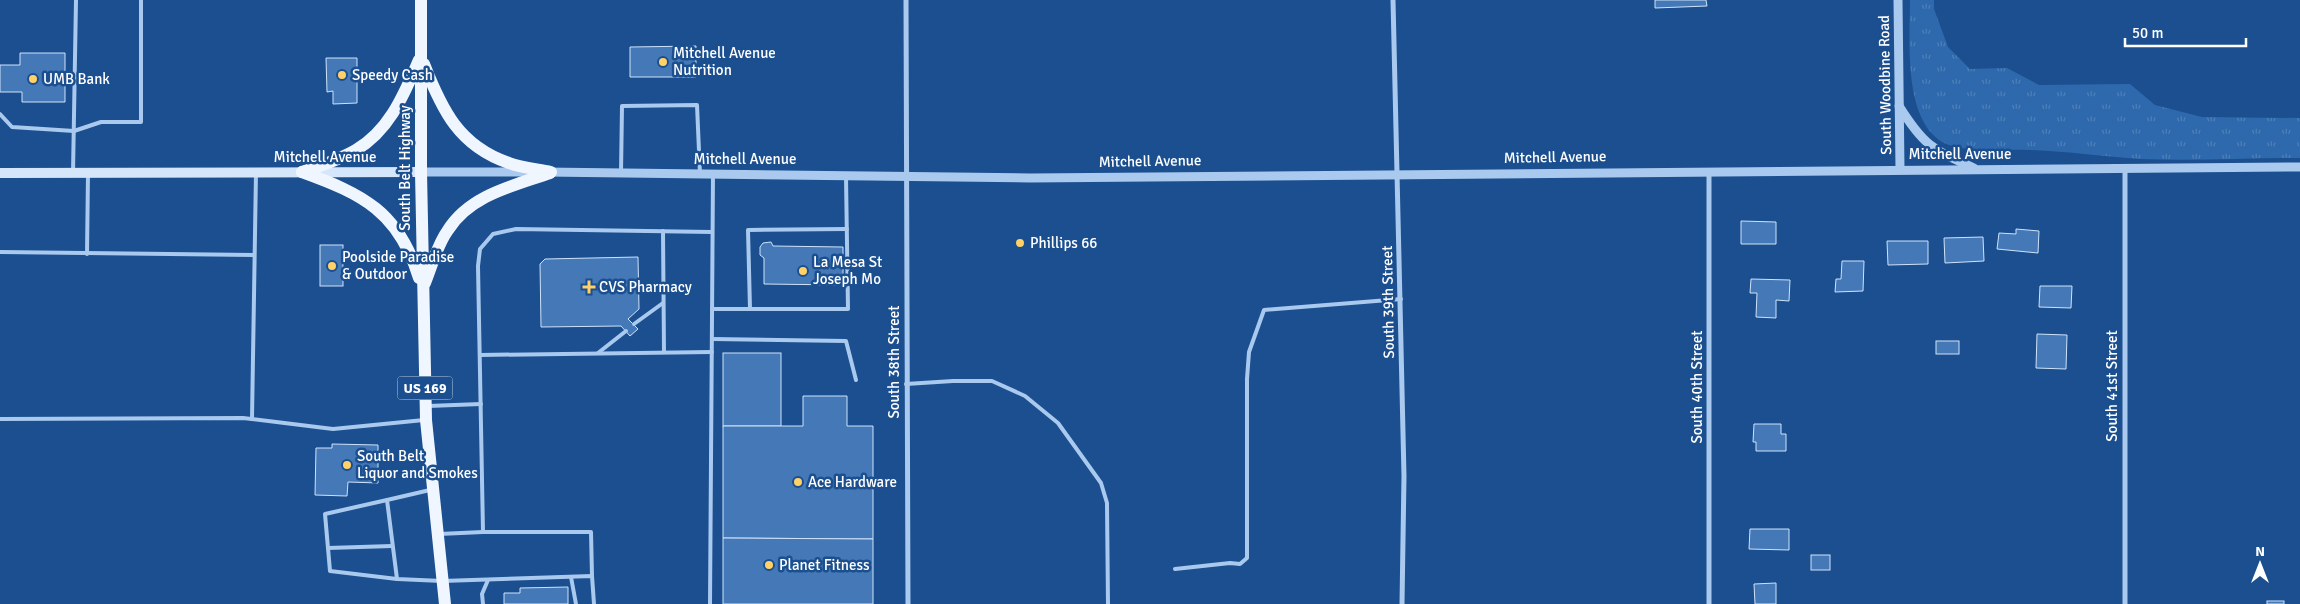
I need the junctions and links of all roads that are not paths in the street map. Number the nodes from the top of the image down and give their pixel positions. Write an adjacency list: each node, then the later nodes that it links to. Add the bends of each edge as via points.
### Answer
1 (76, 0): 10 (lane)
2 (141, 0): 10 (lane, via 141,122 101,122)
3 (421, 0): 7 (main road, South Belt Highway / US 169)
4 (906, 0): 28 (street, South 38th Street)
5 (1393, 0): 26 (street, South 39th Street)
6 (1898, 0): 8 (street, South Woodbine Road)
7 (421, 56): 17 (main road, via 404,95 389,120 374,136 356,150); 18 (main road, South Belt Highway / US 169); 19 (main road, via 442,106 469,142 509,163)
8 (1899, 106): 13 (street, via 1926,144); 14 (street, South Woodbine Road)
9 (0, 114): 10 (lane, via 12,127)
10 (74, 132): 21 (lane)
11 (2300, 167): 12 (street, Mitchell Avenue)
12 (2124, 168): 13 (street, Mitchell Avenue); 75 (street, South 41st Street)
13 (1976, 169): 14 (street, Mitchell Avenue)
14 (1900, 170): 15 (street, Mitchell Avenue)
15 (1709, 171): 26 (street, Mitchell Avenue); 74 (street, South 40th Street)
16 (256, 172): 17 (main road, Mitchell Avenue); 22 (main road, Mitchell Avenue); 34 (lane)
17 (302, 172): 18 (main road, Mitchell Avenue); 35 (main road, via 333,183 369,202 389,219 404,240)
18 (421, 172): 19 (street, Mitchell Avenue); 35 (main road, South Belt Highway / US 169)
19 (551, 172): 23 (street, Mitchell Avenue); 35 (main road, via 489,194 463,210 447,230)
20 (0, 173): 21 (main road, Mitchell Avenue)
21 (73, 173): 22 (main road, Mitchell Avenue)
22 (88, 173): 33 (lane)
23 (621, 173): 24 (street, Mitchell Avenue); 24 (lane, via 622,106 697,105)
24 (700, 174): 25 (street, Mitchell Avenue)
25 (713, 174): 27 (street, Mitchell Avenue); 31 (lane)
26 (1398, 174): 28 (street, Mitchell Avenue, via 1030,178); 36 (street, South 39th Street)
27 (846, 175): 28 (street, Mitchell Avenue); 29 (lane)
28 (905, 175): 48 (street, South 38th Street)
29 (847, 229): 39 (lane, via 848,309); 39 (lane, via 748,230)
30 (663, 231): 31 (lane); 37 (lane); 46 (lane, via 516,229 492,234 480,250)
31 (712, 232): 38 (lane)
32 (0, 252): 33 (lane)
33 (87, 254): 34 (lane)
34 (254, 255): 52 (lane)
35 (422, 290): 50 (main road, South Belt Highway / US 169)
36 (1401, 299): 60 (lane, via 1264,310 1250,352 1247,379 1247,558 1240,564); 73 (street, South 39th Street)
37 (664, 302): 40 (lane); 43 (lane)
38 (712, 309): 39 (lane); 42 (lane)
39 (750, 309)
40 (634, 324)
41 (626, 331): 45 (lane)
42 (712, 340): 44 (lane); 47 (lane, via 846,341)
43 (664, 352): 44 (lane); 45 (lane)
44 (712, 352): 70 (lane)
45 (598, 353): 46 (lane)
46 (480, 355): 49 (lane)
47 (856, 380)
48 (906, 384): 71 (street, South 38th Street); 72 (lane, via 992,381 1025,396 1058,423 1101,483 1108,503)
49 (481, 404): 50 (lane); 56 (lane)
50 (426, 406): 53 (main road, South Belt Highway / US 169)
51 (0, 419): 52 (lane)
52 (252, 419): 53 (lane, via 333,429)
53 (426, 420): 54 (main road, South Belt Highway / US 169)
54 (433, 489): 55 (lane); 57 (main road, South Belt Highway / US 169)
55 (387, 500): 58 (lane); 59 (lane, via 325,514)
56 (483, 532): 57 (lane); 61 (lane, via 591,532)
57 (437, 534): 65 (main road, South Belt Highway / US 169)
58 (392, 546): 59 (lane); 63 (lane)
59 (328, 548): 63 (lane, via 330,571)
60 (1175, 569)
61 (592, 576): 62 (lane); 69 (lane)
62 (571, 577): 64 (lane); 68 (lane)
63 (397, 579): 65 (lane)
64 (488, 580): 65 (lane); 67 (lane, via 482,594)
65 (442, 581): 66 (main road, South Belt Highway / US 169)
66 (444, 604)
67 (483, 604)
68 (576, 604)
69 (594, 604)
70 (710, 604)
71 (908, 604)
72 (1108, 604)
73 (1402, 604)
74 (1709, 604)
75 (2124, 604)

